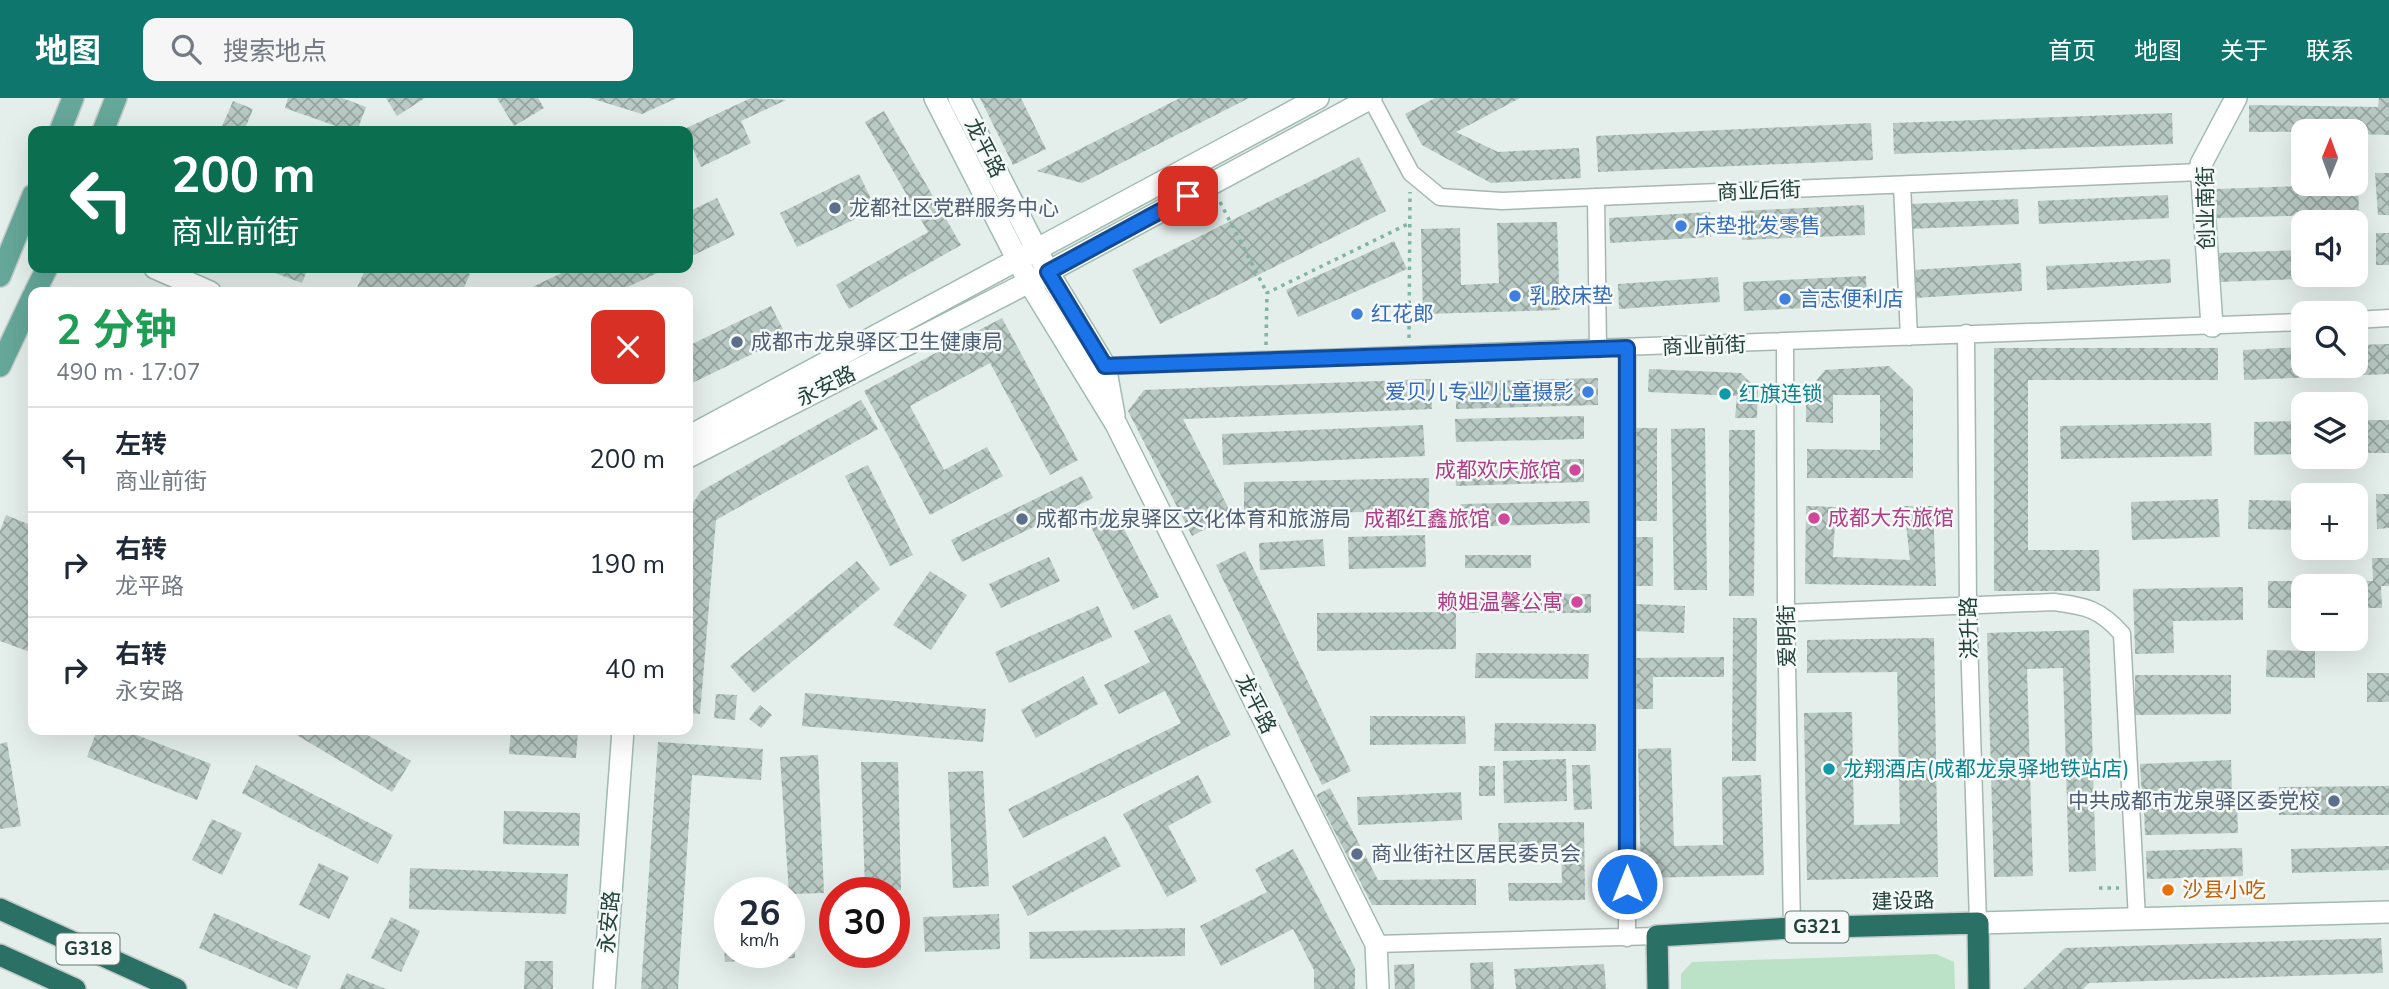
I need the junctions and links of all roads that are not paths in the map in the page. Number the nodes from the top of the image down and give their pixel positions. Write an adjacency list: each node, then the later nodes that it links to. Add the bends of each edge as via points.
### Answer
1 (73, 98): 8 (main road)
2 (116, 98): 9 (main road)
3 (935, 98): 15 (street, 龙平路)
4 (959, 98): 14 (street, 龙平路)
5 (1318, 98): 14 (street)
6 (1371, 98): 12 (street, 商业后街, via 1411,173 1440,197 1502,201); 16 (street, 永安路)
7 (2236, 98): 10 (street, 创业南街, via 2201,163)
8 (62, 126)
9 (105, 126)
10 (2202, 172): 11 (street, 商业后街); 25 (street, 创业南街)
11 (1902, 185): 12 (street, 商业后街); 27 (street)
12 (1596, 197): 30 (street)
13 (28, 207): 18 (main road)
14 (1037, 249): 15 (street); 16 (street, 龙平路)
15 (1018, 260): 19 (street, 龙平路); 34 (street)
16 (1048, 272): 19 (street, 永安路); 32 (street, 龙平路)
17 (166, 273): 20 (street)
18 (0, 276)
19 (1029, 282): 33 (street, 龙平路); 35 (street, 永安路)
20 (199, 287)
21 (28, 307): 31 (main road)
22 (2389, 318): 23 (street)
23 (2368, 319)
24 (2291, 323): 25 (street, 商业前街)
25 (2212, 326): 26 (street, 商业前街)
26 (1966, 334): 27 (street, 商业前街); 36 (street, 洪升路)
27 (1909, 337): 28 (street, 商业前街)
28 (1785, 343): 29 (street, 商业前街); 37 (street, 爱明街)
29 (1627, 348): 30 (street, 商业前街); 45 (street)
30 (1598, 349): 32 (street, 商业前街)
31 (0, 366)
32 (1105, 366): 33 (street, 龙平路)
33 (1116, 424): 46 (street, 龙平路)
34 (693, 434)
35 (693, 454)
36 (1968, 605): 37 (street); 41 (street, via 2054,602 2084,606 2106,616 2122,634); 42 (street, 洪升路)
37 (1786, 613): 43 (street, 爱明街)
38 (623, 735): 50 (street, 永安路)
39 (0, 909): 49 (highway, G318)
40 (2389, 912): 41 (street, 建设路)
41 (2137, 919): 42 (street, 建设路)
42 (1978, 923): 43 (highway, 建设路 / G321); 53 (highway)
43 (1793, 928): 44 (highway, 建设路 / G321)
44 (1657, 936): 45 (street, 建设路); 52 (highway)
45 (1627, 938): 46 (street, 建设路)
46 (1376, 944): 51 (street, 龙平路)
47 (0, 956): 48 (highway, G318)
48 (75, 989)
49 (176, 989)
50 (604, 989)
51 (1378, 989)
52 (1658, 989)
53 (1979, 989)

